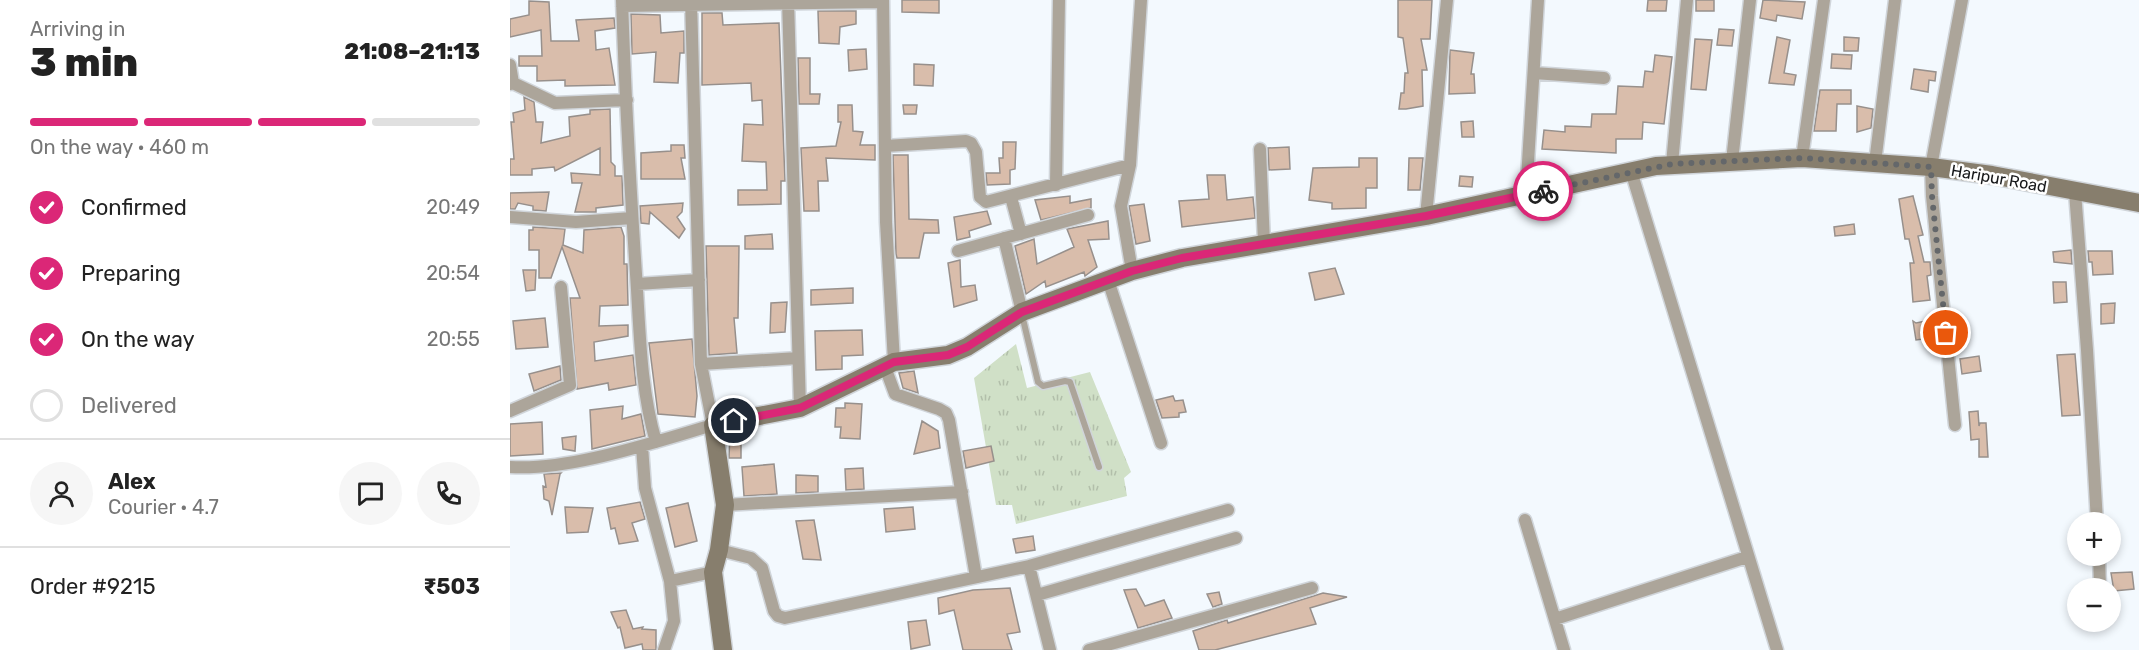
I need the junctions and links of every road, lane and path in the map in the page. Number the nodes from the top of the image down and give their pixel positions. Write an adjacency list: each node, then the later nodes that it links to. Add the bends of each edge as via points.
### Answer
1 (1059, 0): 28 (street)
2 (1142, 0): 25 (street)
3 (1447, 0): 34 (street)
4 (1539, 0): 15 (street)
5 (1687, 0): 24 (street)
6 (1749, 0): 22 (street)
7 (1824, 0): 21 (street)
8 (1895, 0): 23 (street)
9 (1962, 0): 26 (street)
10 (883, 1): 11 (street); 19 (street)
11 (788, 2): 13 (street); 47 (street)
12 (622, 3): 13 (street); 18 (street)
13 (691, 3): 42 (street)
14 (510, 65): 17 (street)
15 (1534, 73): 16 (street); 30 (street)
16 (1604, 78)
17 (512, 83): 18 (street, via 555,103)
18 (627, 100): 36 (street)
19 (885, 146): 31 (street, via 971,142 976,152 981,200); 49 (street)
20 (1260, 149): 39 (street)
21 (1802, 158): 22 (street, Haripur Road); 23 (street, Haripur Road)
22 (1732, 161): 24 (street, Haripur Road)
23 (1875, 163): 26 (street, Haripur Road)
24 (1672, 164): 27 (street, Haripur Road)
25 (1130, 165): 28 (street); 41 (street, via 1121,206)
26 (1931, 167): 29 (street, Haripur Road); 53 (street)
27 (1631, 171): 30 (street, Haripur Road); 66 (street)
28 (1056, 184): 31 (street)
29 (2074, 192): 32 (street, Haripur Road); 62 (street)
30 (1526, 195): 34 (street, Haripur Road)
31 (1011, 197): 37 (street)
32 (2139, 203)
33 (1088, 215): 37 (street)
34 (1426, 216): 39 (street, Haripur Road)
35 (510, 217): 36 (street, via 576,222)
36 (632, 218): 44 (street)
37 (1021, 234): 38 (street)
38 (1004, 238): 40 (street); 46 (street)
39 (1264, 243): 41 (street, Haripur Road)
40 (958, 251)
41 (1132, 271): 43 (street, Haripur Road)
42 (699, 280): 44 (street); 48 (street)
43 (1108, 280): 46 (street, Haripur Road); 55 (street)
44 (637, 284): 54 (street, via 646,408)
45 (561, 287): 51 (street, via 570,386)
46 (1022, 312): 49 (street, Haripur Road, via 948,355); 57 (lane, via 1038,382 1043,386 1070,382)
47 (798, 358): 48 (street); 50 (street)
48 (701, 364): 52 (street)
49 (890, 365): 50 (street, Haripur Road); 59 (street, via 895,394 945,413)
50 (800, 408): 52 (street, Haripur Road)
51 (510, 411)
52 (713, 425): 54 (street); 60 (street)
53 (1955, 425)
54 (656, 441): 56 (street)
55 (1161, 443)
56 (642, 446): 58 (street, via 534,469); 70 (street, via 645,488)
57 (1099, 467)
58 (510, 468)
59 (962, 492): 60 (street); 69 (street)
60 (725, 505): 65 (street)
61 (1228, 510): 67 (street)
62 (2096, 512)
63 (1525, 520): 73 (street)
64 (1236, 538): 72 (street)
65 (720, 550): 68 (street); 69 (street, via 758,562 774,610 785,618)
66 (1747, 557): 73 (street); 79 (street)
67 (1029, 566): 69 (street); 72 (street)
68 (713, 572): 70 (street); 75 (street)
69 (976, 577)
70 (670, 581): 74 (street, via 674,621)
71 (1312, 588): 77 (street)
72 (1037, 595): 76 (street)
73 (1556, 619): 78 (street)
74 (664, 650)
75 (723, 650)
76 (1050, 650)
77 (1089, 650)
78 (1564, 650)
79 (1777, 650)

